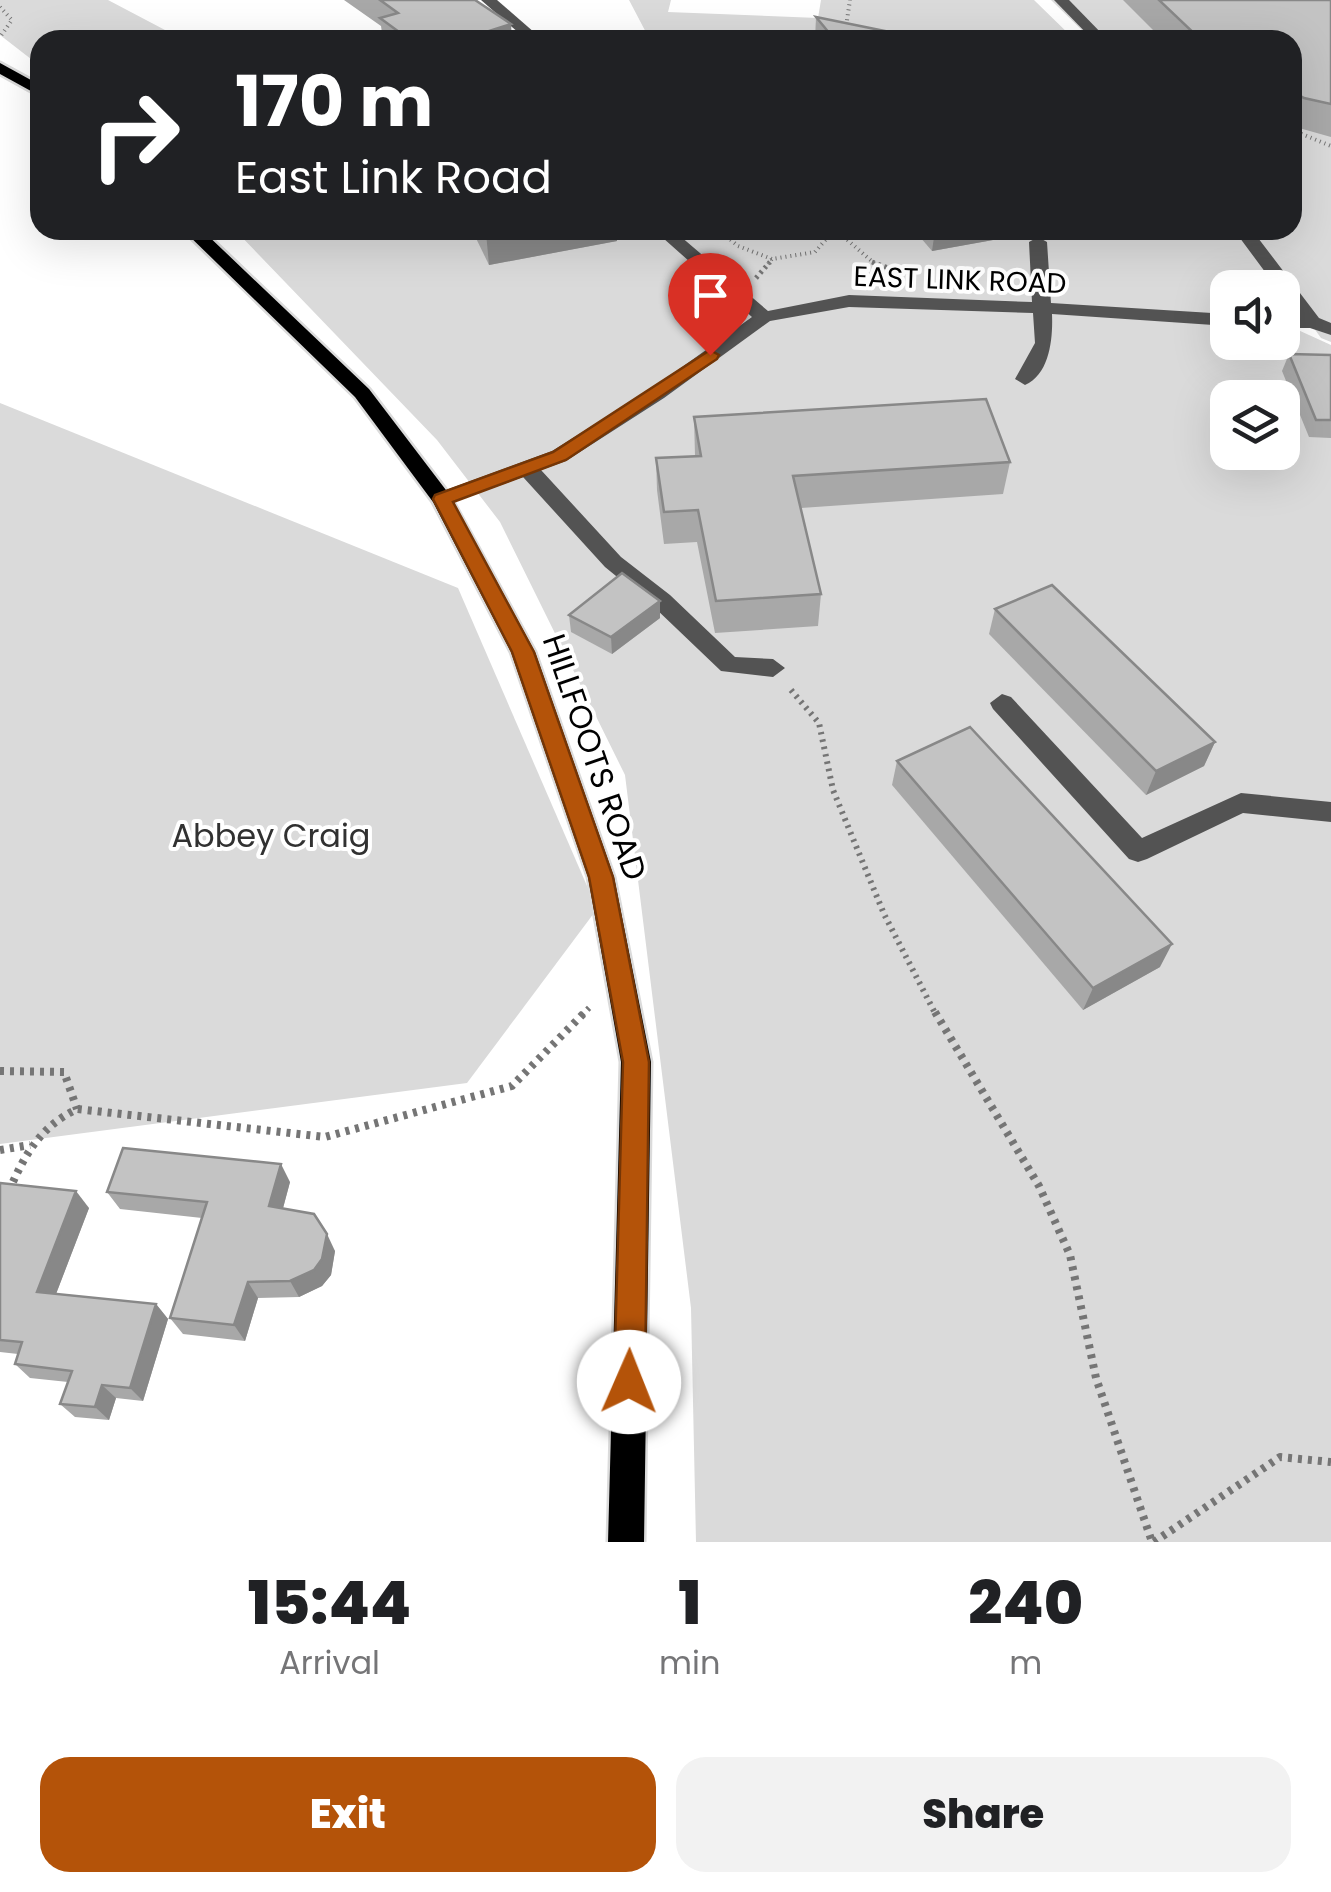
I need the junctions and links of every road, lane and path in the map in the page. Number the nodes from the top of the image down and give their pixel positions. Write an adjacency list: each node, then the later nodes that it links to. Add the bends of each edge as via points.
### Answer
1 (488, 0): 5 (lane)
2 (850, 0): 6 (path)
3 (1061, 0): 7 (lane)
4 (0, 7): 8 (path, via 12,20)
5 (524, 30)
6 (846, 30)
7 (1091, 30)
8 (0, 37)
9 (0, 68): 10 (main road)
10 (30, 85)
11 (1302, 134): 12 (path)
12 (1331, 146)
13 (202, 240): 27 (main road, HILLFOOTS ROAD, via 362,393)
14 (674, 240): 20 (lane)
15 (731, 240): 19 (path)
16 (825, 240): 19 (path, via 814,252)
17 (1251, 240): 24 (lane)
18 (1038, 242): 21 (lane)
19 (772, 259): 20 (path)
20 (743, 300): 22 (lane)
21 (1042, 310): 22 (lane, EAST LINK ROAD, via 849,301); 23 (lane, EAST LINK ROAD); 25 (lane, via 1044,343)
22 (764, 317): 26 (lane, EAST LINK ROAD, via 592,435)
23 (1210, 319)
24 (1321, 326)
25 (1025, 379)
26 (527, 468): 27 (lane, EAST LINK ROAD); 28 (lane, via 613,562 729,665)
27 (442, 499): 31 (main road, HILLFOOTS ROAD, via 523,652 601,877)
28 (773, 668): 39 (path, via 819,723 833,790 884,914 955,1050 1039,1186 1070,1255 1096,1378)
29 (1002, 703): 30 (lane, via 1138,851 1240,802)
30 (1331, 812)
31 (620, 976): 33 (path, via 512,1086 326,1137); 38 (main road, HILLFOOTS ROAD, via 636,1062)
32 (0, 1070): 33 (path, via 64,1072)
33 (77, 1109): 34 (path, via 49,1121)
34 (31, 1144): 35 (path); 36 (path)
35 (0, 1150)
36 (5, 1199)
37 (1331, 1462): 39 (path, via 1280,1457)
38 (626, 1542)
39 (1153, 1542)

